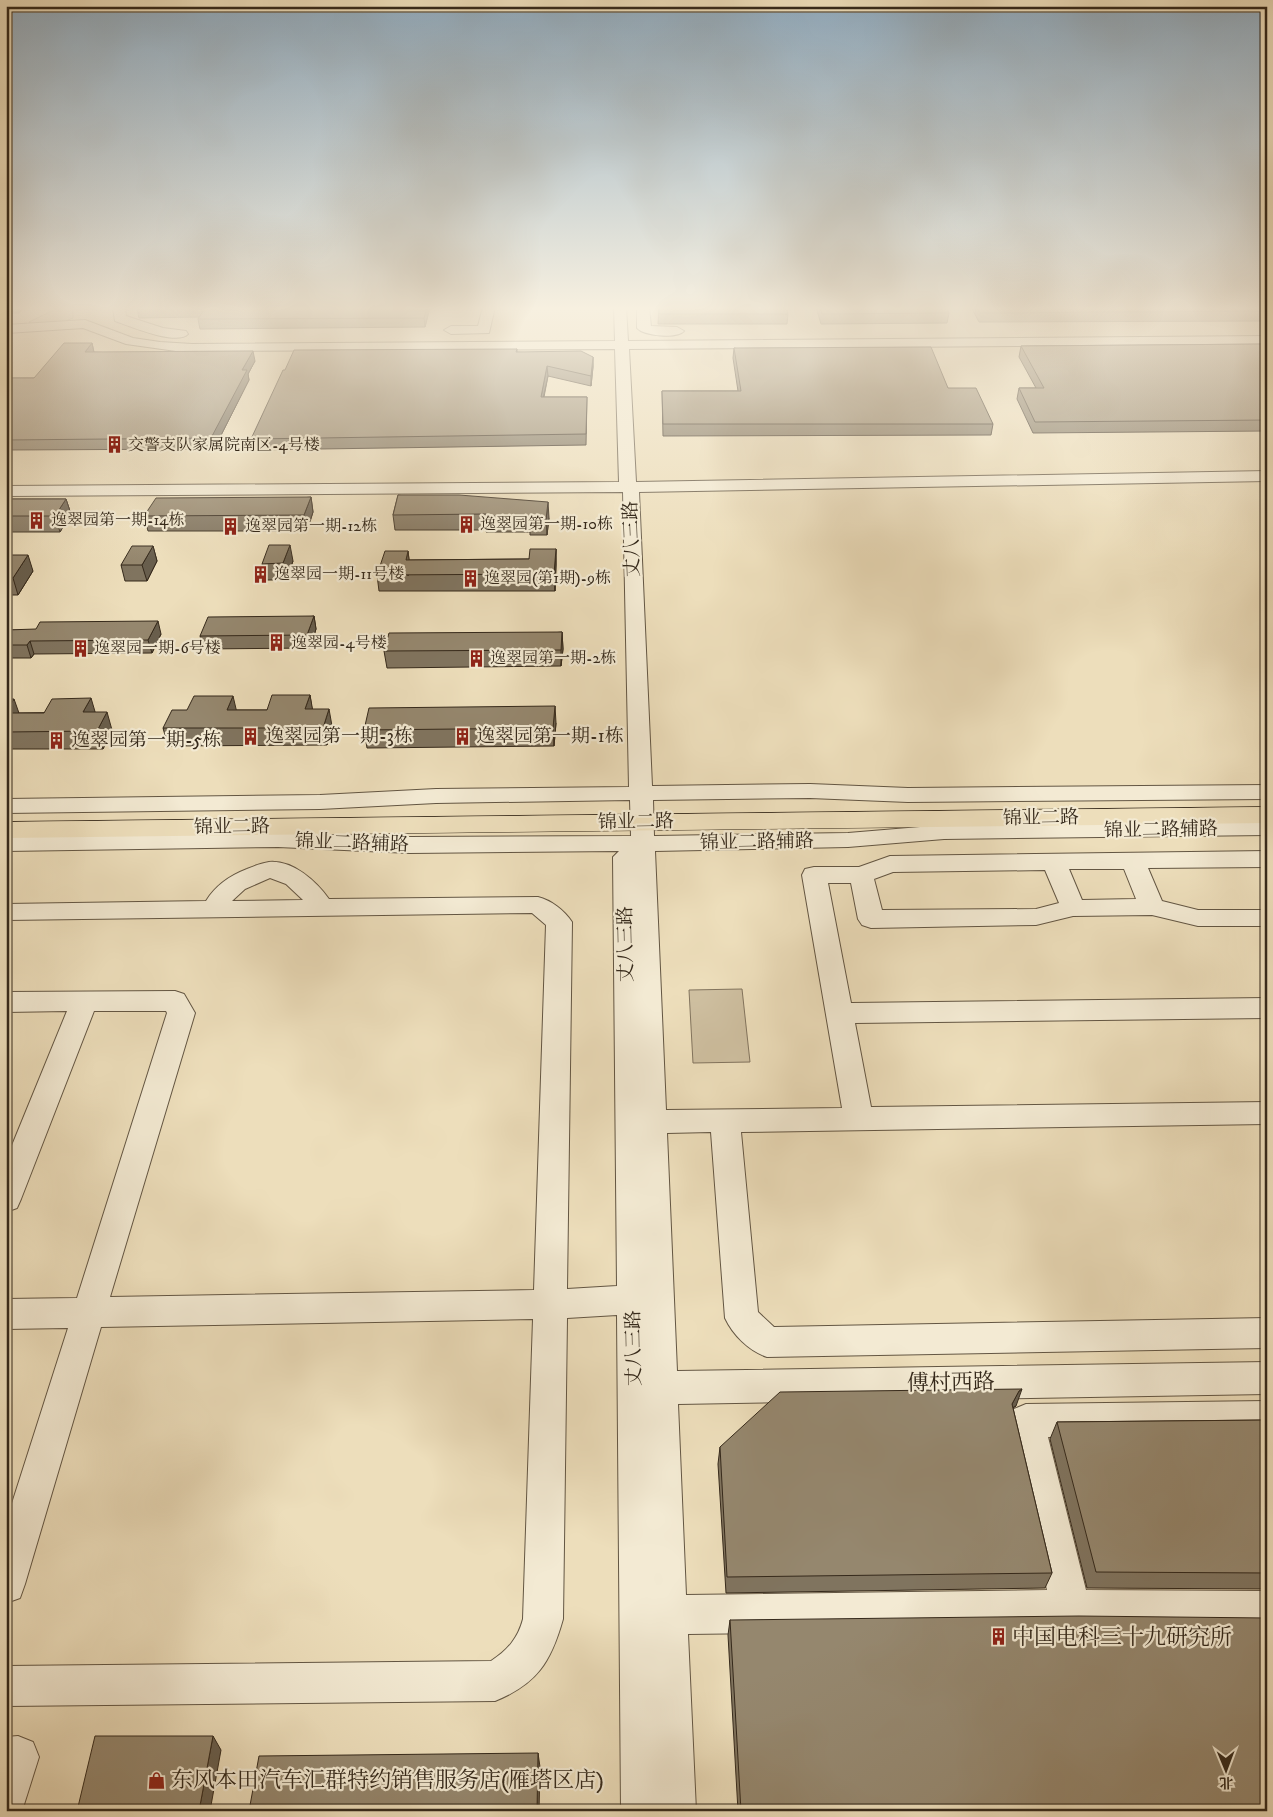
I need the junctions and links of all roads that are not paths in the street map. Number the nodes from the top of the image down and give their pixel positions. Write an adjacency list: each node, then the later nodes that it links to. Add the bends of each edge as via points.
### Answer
1 (623, 392): 4 (street, 丈八三路)
2 (1267, 471): 4 (street)
3 (1267, 476): 4 (street, via 776,484 722,492)
4 (626, 488): 5 (street); 5 (street, via 535,494 495,488); 10 (street, 丈八三路)
5 (11, 489)
6 (1267, 792): 10 (street, 锦业二路辅路, via 908,795 810,791)
7 (1267, 805): 11 (main road, 锦业二路)
8 (6, 806): 10 (street, 锦业二路辅路, via 320,802 436,796)
9 (1267, 815): 11 (main road, 锦业二路)
10 (632, 818): 11 (main road, 锦业二路); 13 (main road, 锦业二路); 36 (street, 丈八三路)
11 (1087, 818): 14 (street, 锦业二路辅路); 18 (street)
12 (6, 819): 13 (main road, 锦业二路)
13 (282, 827): 15 (main road, 锦业二路); 16 (street, 锦业二路辅路); 21 (street)
14 (1267, 828)
15 (6, 830)
16 (6, 843)
17 (1267, 859): 19 (street)
18 (1106, 860): 19 (street); 20 (street)
19 (1132, 860): 24 (street)
20 (1054, 861): 22 (street, via 890,864); 25 (street)
21 (270, 869): 23 (street, via 295,879 312,893); 26 (street, via 238,880 220,896)
22 (862, 875): 25 (street, via 871,919 1036,917); 32 (street, via 814,875)
23 (321, 906): 26 (street); 39 (street, via 538,905 559,922)
24 (1152, 907): 25 (street); 28 (street, via 1198,918)
25 (1073, 908)
26 (213, 909): 27 (street)
27 (6, 912)
28 (1267, 918)
29 (6, 1002): 30 (street)
30 (84, 1002): 37 (street); 40 (street, via 175,1001 181,1013)
31 (1267, 1008): 32 (street)
32 (840, 1013): 34 (street)
33 (1267, 1113): 34 (street)
34 (859, 1119): 35 (street)
35 (725, 1120): 36 (street); 42 (street, via 742,1318 767,1342)
36 (640, 1122): 38 (street, 丈八三路)
37 (6, 1199)
38 (645, 1300): 39 (street); 44 (street, 丈八三路)
39 (552, 1304): 40 (street); 50 (street, via 543,1620 538,1640 525,1662 510,1673 495,1681)
40 (89, 1312): 41 (street); 46 (street)
41 (6, 1314)
42 (1267, 1333)
43 (1267, 1378): 44 (street, 傅村西路)
44 (647, 1388): 49 (street, 丈八三路)
45 (1267, 1418): 47 (street, via 1026,1421)
46 (6, 1584)
47 (1071, 1609): 48 (street); 49 (street)
48 (1267, 1611)
49 (653, 1615): 53 (street, 丈八三路); 54 (street, 丈八三路)
50 (6, 1686)
51 (6, 1758): 52 (street, via 18,1757)
52 (6, 1798)
53 (643, 1811)
54 (674, 1811)

